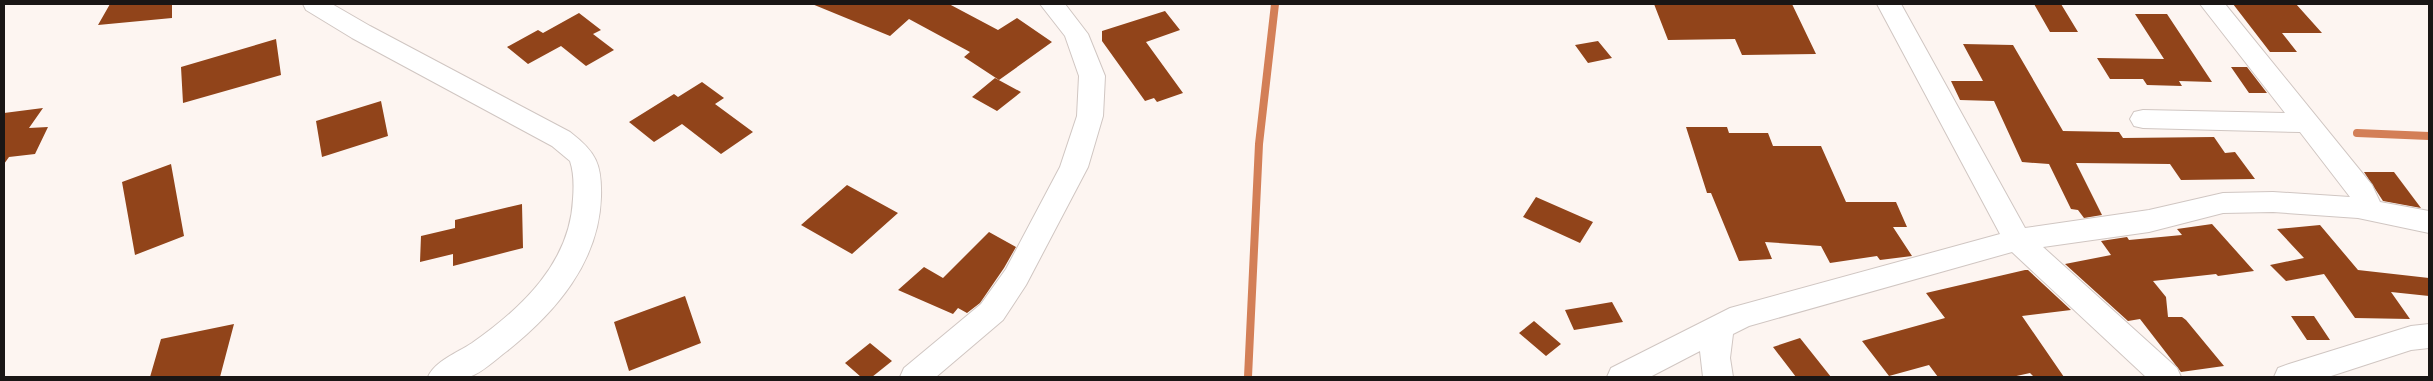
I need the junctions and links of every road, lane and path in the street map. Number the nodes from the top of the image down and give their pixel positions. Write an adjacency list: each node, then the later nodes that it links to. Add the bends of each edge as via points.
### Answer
1 (315, 4): 12 (street, via 361,32 561,138 581,156 588,183 586,214 581,239 563,274 507,336)
2 (1052, 4): 13 (street, via 1076,34 1092,76 1090,116 1074,167 1016,277 992,312)
3 (1889, 4): 9 (street)
4 (2212, 4): 6 (street)
5 (2143, 119): 6 (street)
6 (2307, 123): 7 (street, via 2362,192 2366,202)
7 (2358, 208): 8 (street); 9 (street, via 2272,202 2200,206 2149,221)
8 (2429, 222)
9 (2017, 240): 10 (street, via 1741,316); 16 (street)
10 (1718, 329): 14 (street); 15 (street, via 1715,358)
11 (2429, 336): 17 (street, via 2412,338)
12 (443, 377)
13 (916, 377)
14 (1622, 377)
15 (1718, 377)
16 (2166, 377)
17 (2289, 377)

